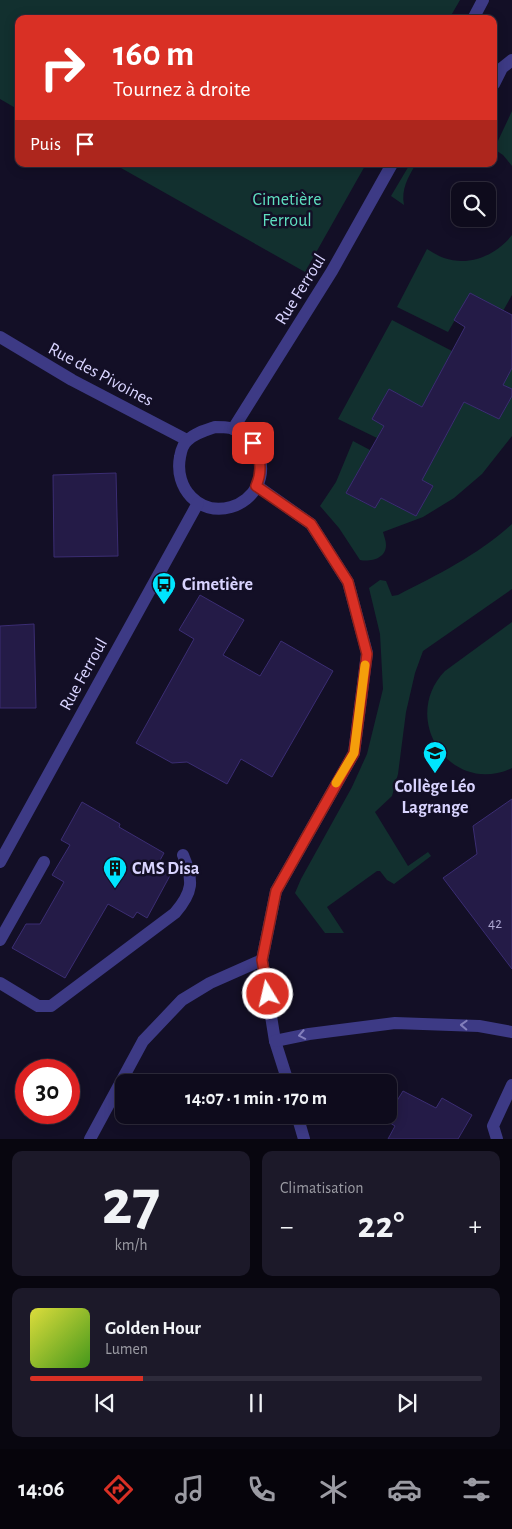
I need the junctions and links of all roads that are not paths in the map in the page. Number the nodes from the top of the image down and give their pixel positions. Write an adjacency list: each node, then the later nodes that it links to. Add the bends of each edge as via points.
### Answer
1 (483, 0): 2 (street)
2 (475, 15)
3 (512, 60): 4 (street, via 502,68)
4 (497, 78)
5 (390, 167): 7 (street, Rue Ferroul, via 332,271)
6 (0, 337): 8 (street, Rue des Pivoines, via 72,380)
7 (233, 429): 8 (street, via 215,427); 9 (street, via 253,443 259,456 261,470)
8 (187, 440): 10 (street, via 181,452 180,480)
9 (256, 486): 10 (street, via 250,496 238,505 225,509); 15 (street, via 311,524 348,582 367,654 354,753 276,891)
10 (198, 503): 12 (street, Rue Ferroul)
11 (183, 855): 16 (street, via 190,872 190,886 187,899 175,913 51,1006 38,1006)
12 (0, 862)
13 (44, 862): 14 (street)
14 (0, 940)
15 (262, 960): 18 (street); 22 (street, via 210,982 182,1000 143,1041)
16 (0, 983)
17 (512, 1032): 18 (street, one-way to 18, via 479,1026 395,1023)
18 (275, 1040): 19 (street)
19 (286, 1074)
20 (512, 1086): 24 (street, via 493,1126)
21 (300, 1124): 23 (street)
22 (90, 1139)
23 (304, 1139)
24 (497, 1139)

